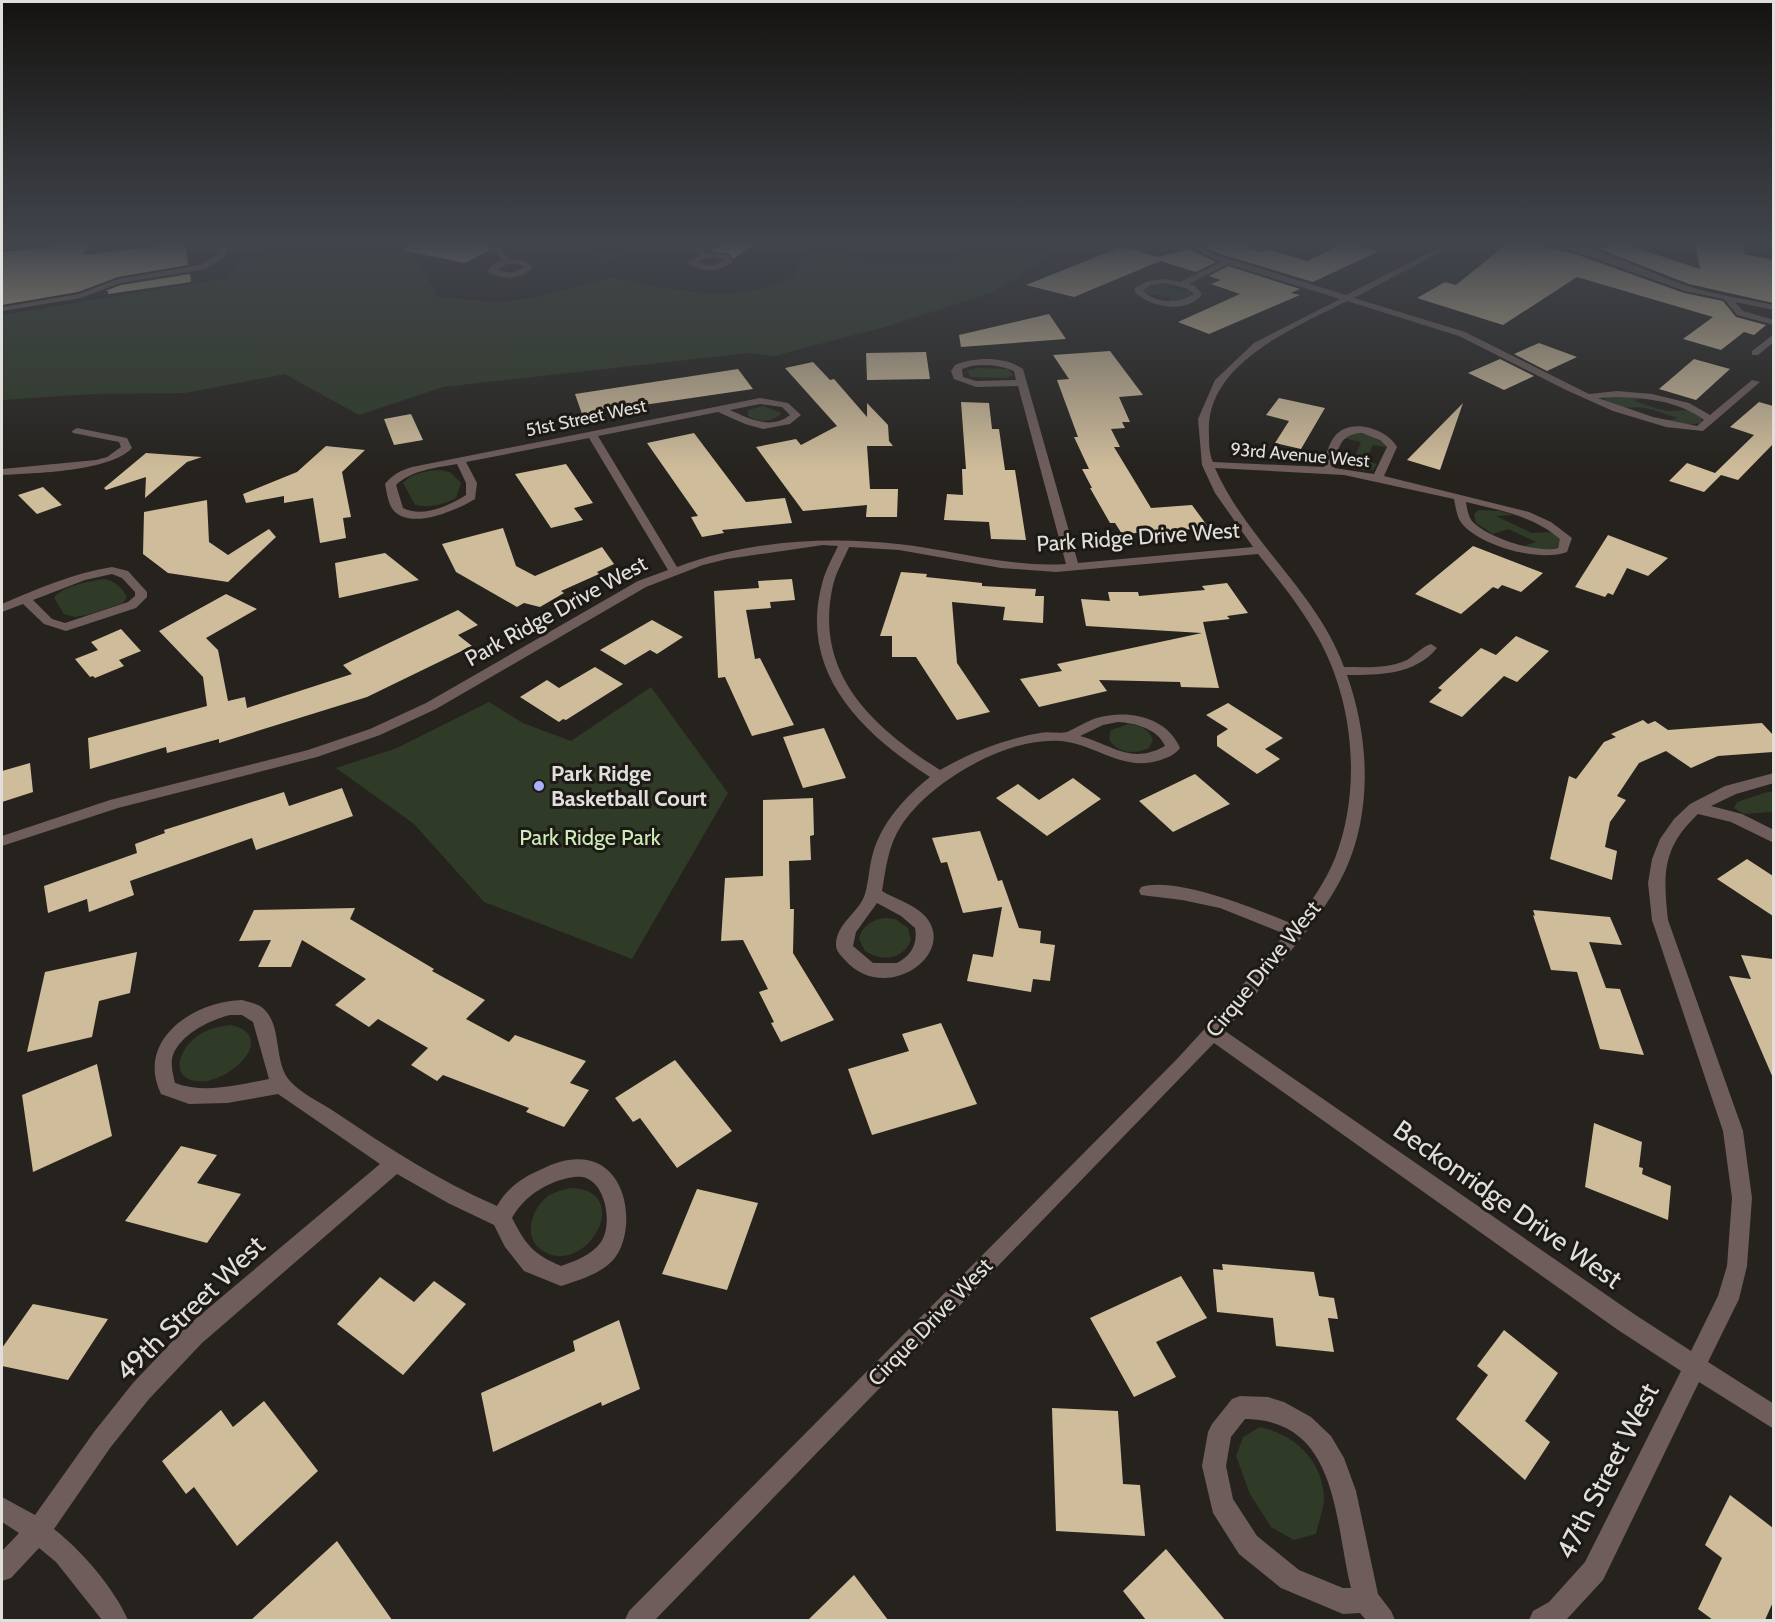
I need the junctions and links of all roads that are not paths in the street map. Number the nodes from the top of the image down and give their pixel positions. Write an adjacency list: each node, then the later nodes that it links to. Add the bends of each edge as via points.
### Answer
1 (1309, 318): 15 (street, Cirque Drive West, via 1257,345 1222,377 1207,402 1204,416)
2 (1410, 318): 9 (street, via 1462,334)
3 (1754, 318): 4 (street)
4 (1773, 324)
5 (1773, 337): 6 (street)
6 (1755, 353)
7 (1755, 382): 11 (street)
8 (1021, 383): 8 (street, via 1018,369 1004,364 966,363 956,371 959,379 969,383); 22 (street)
9 (1588, 397): 11 (street, via 1619,392 1645,396 1689,408); 11 (street, via 1681,427 1699,429)
10 (719, 409): 10 (street, 51st Street West, via 767,400 785,405 796,415 792,421 775,426 757,426); 13 (street, 51st Street West)
11 (1710, 420)
12 (77, 430): 17 (street, via 123,440 127,448 96,463)
13 (593, 436): 14 (street, 51st Street West); 23 (street)
14 (461, 462): 14 (street, 51st Street West, via 474,490 471,497 420,516 398,509 390,483 393,478 412,470)
15 (1207, 465): 16 (street, 93rd Avenue West); 21 (street, Cirque Drive West, via 1229,508)
16 (1328, 470): 18 (street, 93rd Avenue West); 18 (street, via 1341,435 1366,431 1390,442 1392,447)
17 (2, 472)
18 (1378, 478): 19 (street, 93rd Avenue West)
19 (1460, 497): 19 (street, 93rd Avenue West, via 1464,519 1484,534 1540,553 1563,550 1566,538 1557,529 1504,508)
20 (845, 544): 22 (street, Park Ridge Drive West, via 899,547 1035,567); 23 (street, Park Ridge Drive West, via 794,544); 29 (street, via 828,585 823,620 825,648 836,683 871,726 904,755)
21 (1260, 550): 22 (street, Park Ridge Drive West); 27 (street, Cirque Drive West, via 1305,604)
22 (1073, 567)
23 (674, 571): 33 (street, Park Ridge Drive West, via 628,591 431,706 375,732 312,754 126,801)
24 (26, 599): 24 (street, via 109,570 122,572 141,591 141,597 132,604 66,627 45,621); 25 (street)
25 (2, 608)
26 (1431, 648): 27 (street, via 1421,658 1395,669)
27 (1341, 671): 36 (street, Cirque Drive West, via 1357,748 1355,816 1342,859 1317,907)
28 (1068, 737): 28 (street, via 1120,757 1145,761 1173,748 1161,731 1123,716 1105,719); 29 (street, via 1053,736 1000,747)
29 (940, 777): 35 (street, via 916,796 897,819 883,845)
30 (1773, 778): 31 (street, 47th Street West, via 1722,791)
31 (1695, 808): 32 (street, via 1749,822); 41 (street, 47th Street West, via 1674,829 1660,854 1660,920 1733,1131 1742,1198 1737,1266 1728,1299)
32 (1773, 838)
33 (2, 841)
34 (1147, 891): 36 (street, via 1223,903)
35 (873, 893): 35 (street, via 914,916 924,927 920,954 908,967 890,972 869,969 844,947 845,934 869,907)
36 (1296, 932): 37 (street, Cirque Drive West)
37 (1213, 1032): 41 (street, Beckonridge Drive West); 48 (street, Cirque Drive West)
38 (281, 1085): 38 (street, via 262,1018 251,1009 208,1013 183,1029 165,1052 162,1073 168,1088 189,1096 227,1095); 39 (street)
39 (394, 1164): 40 (street); 44 (street, 49th Street West, via 194,1335 128,1407)
40 (501, 1218): 40 (street, via 515,1196 538,1180 570,1168 593,1171 608,1185 617,1212 610,1246 587,1267 561,1276 531,1264)
41 (1694, 1367): 42 (street, Beckonridge Drive West); 50 (street, 47th Street West, via 1594,1571 1558,1611)
42 (1773, 1418)
43 (2, 1509): 44 (street)
44 (38, 1531): 45 (street, 49th Street West); 47 (street, via 65,1553)
45 (2, 1569)
46 (1367, 1600): 46 (street, via 1343,1600 1290,1579 1248,1545 1222,1504 1214,1466 1220,1432 1240,1407 1275,1409 1311,1431 1328,1453 1345,1488); 49 (street)
47 (115, 1620)
48 (639, 1620)
49 (1382, 1620)
50 (1542, 1620)

